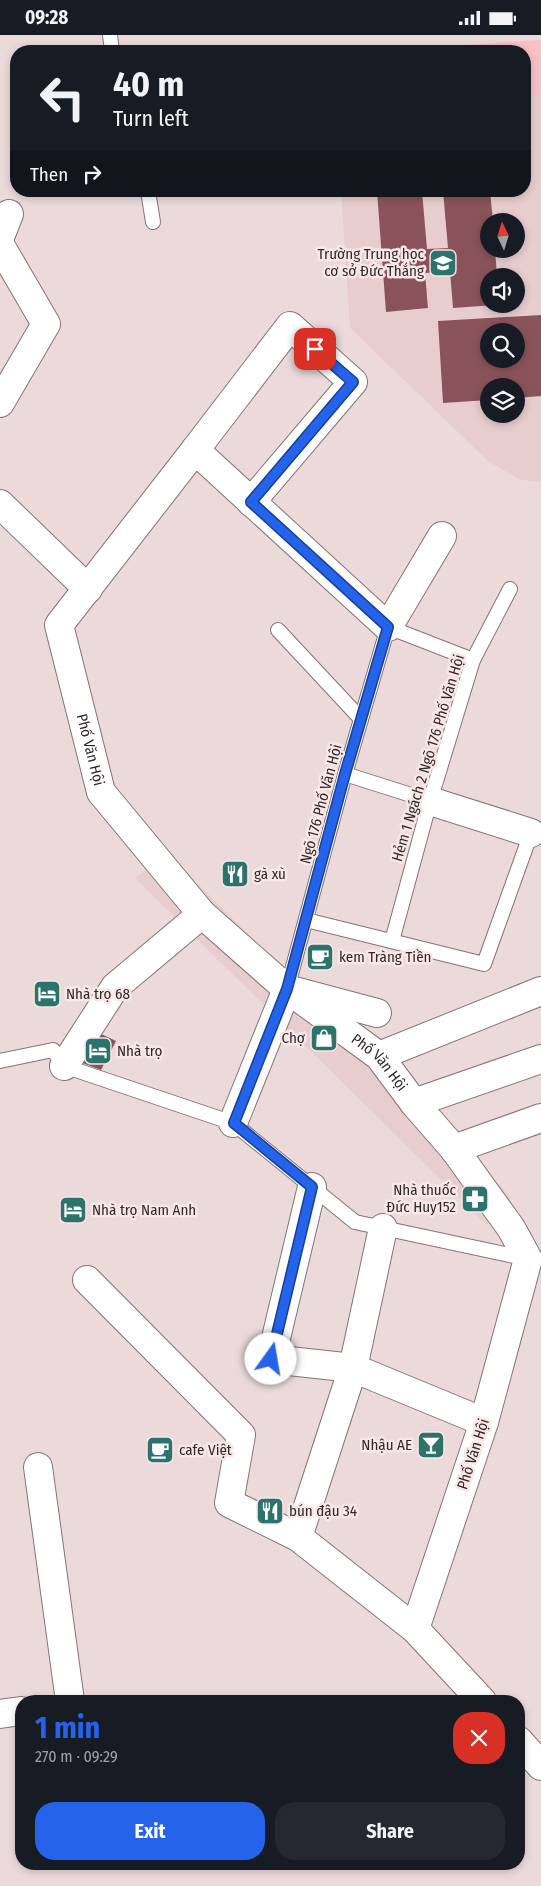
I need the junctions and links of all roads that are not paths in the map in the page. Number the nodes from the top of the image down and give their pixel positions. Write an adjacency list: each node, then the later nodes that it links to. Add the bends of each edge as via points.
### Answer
1 (149, 197): 2 (lane)
2 (153, 222)
3 (0, 245): 4 (street, via 46,324)
4 (0, 403)
5 (195, 450): 6 (street); 6 (street, via 290,326 353,382); 9 (street)
6 (251, 502): 11 (street)
7 (0, 504): 9 (street)
8 (442, 536): 11 (street)
9 (88, 589): 18 (street, Phố Văn Hội, via 59,625 100,792)
10 (510, 589): 13 (lane, Hẻm 1 Ngách 2 Ngõ 176 Phố Văn Hội)
11 (388, 627): 13 (lane); 14 (lane, Ngõ 176 Phố Văn Hội)
12 (278, 630): 14 (lane)
13 (473, 660): 16 (lane, Hẻm 1 Ngách 2 Ngõ 176 Phố Văn Hội)
14 (361, 719): 15 (lane, Ngõ 176 Phố Văn Hội)
15 (345, 774): 16 (lane); 19 (lane, Ngõ 176 Phố Văn Hội)
16 (430, 801): 17 (street); 20 (lane, Hẻm 1 Ngách 2 Ngõ 176 Phố Văn Hội)
17 (531, 833): 20 (lane, via 484,964)
18 (202, 914): 21 (street, Phố Văn Hội); 27 (street, via 115,987)
19 (306, 920): 20 (lane); 21 (lane, Ngõ 176 Phố Văn Hội)
20 (392, 941)
21 (287, 989): 23 (street); 24 (street, Phố Văn Hội); 30 (street)
22 (541, 991): 24 (street)
23 (377, 1013)
24 (379, 1056): 28 (street, Phố Văn Hội)
25 (541, 1059): 28 (street)
26 (0, 1061): 27 (lane, via 53,1049)
27 (64, 1066): 30 (lane)
28 (414, 1103): 31 (street, Phố Văn Hội)
29 (541, 1118): 31 (street)
30 (234, 1123): 32 (lane)
31 (454, 1149): 34 (street, Phố Văn Hội)
32 (312, 1187): 33 (lane, via 355,1222); 36 (street, via 271,1359)
33 (384, 1228): 34 (lane); 36 (street)
34 (535, 1257): 37 (street, Phố Văn Hội)
35 (87, 1280): 39 (street, via 242,1435 229,1503)
36 (353, 1368): 37 (street); 39 (street)
37 (484, 1422): 40 (street, Phố Văn Hội)
38 (38, 1467): 41 (street)
39 (298, 1537): 40 (street)
40 (415, 1629): 42 (street)
41 (69, 1695)
42 (476, 1695)
43 (15, 1712): 44 (street)
44 (0, 1715)
45 (525, 1748): 46 (street)
46 (541, 1766)

